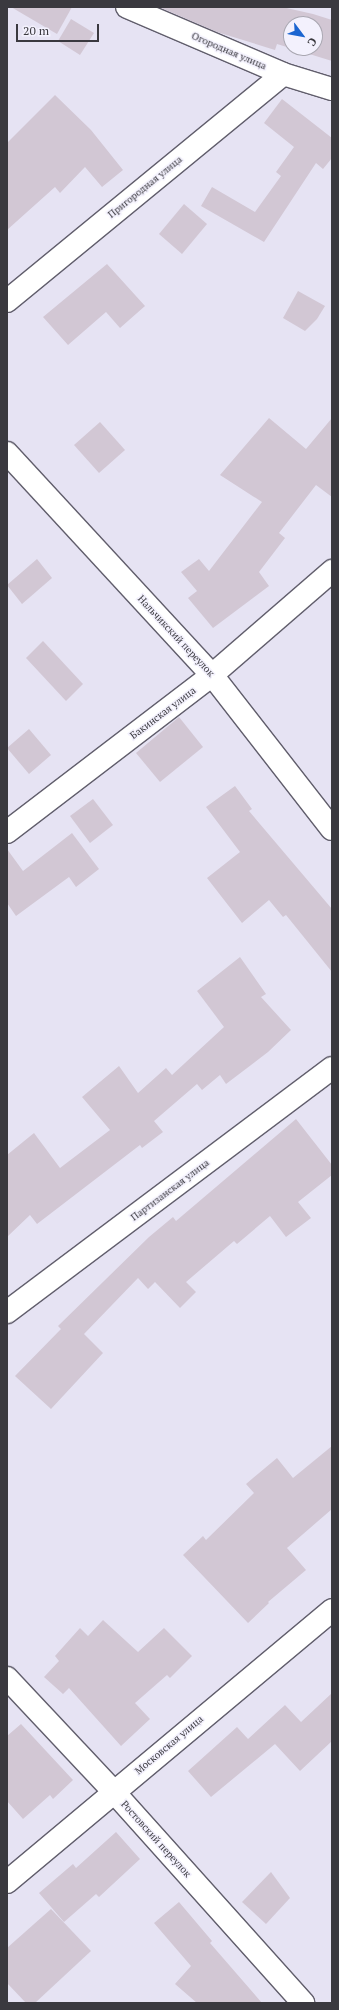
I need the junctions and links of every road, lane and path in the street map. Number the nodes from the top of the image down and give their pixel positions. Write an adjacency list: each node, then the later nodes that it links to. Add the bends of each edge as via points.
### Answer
1 (127, 7): 2 (street, Огородная улица)
2 (283, 74): 3 (street, Огородная улица); 4 (street, Пригородная улица)
3 (332, 89)
4 (7, 301)
5 (7, 453): 7 (street, Нальчикский переулок)
6 (332, 571): 7 (street, Бакинская улица)
7 (212, 676): 8 (street, Нальчикский переулок); 9 (street, Бакинская улица)
8 (332, 829)
9 (7, 832)
10 (332, 1068): 11 (street, Партизанская улица)
11 (7, 1312)
12 (332, 1610): 14 (street, Московская улица)
13 (7, 1678): 14 (street, Ростовский переулок)
14 (113, 1791): 15 (street, Московская улица); 16 (street, Ростовский переулок)
15 (7, 1882)
16 (303, 2003)

